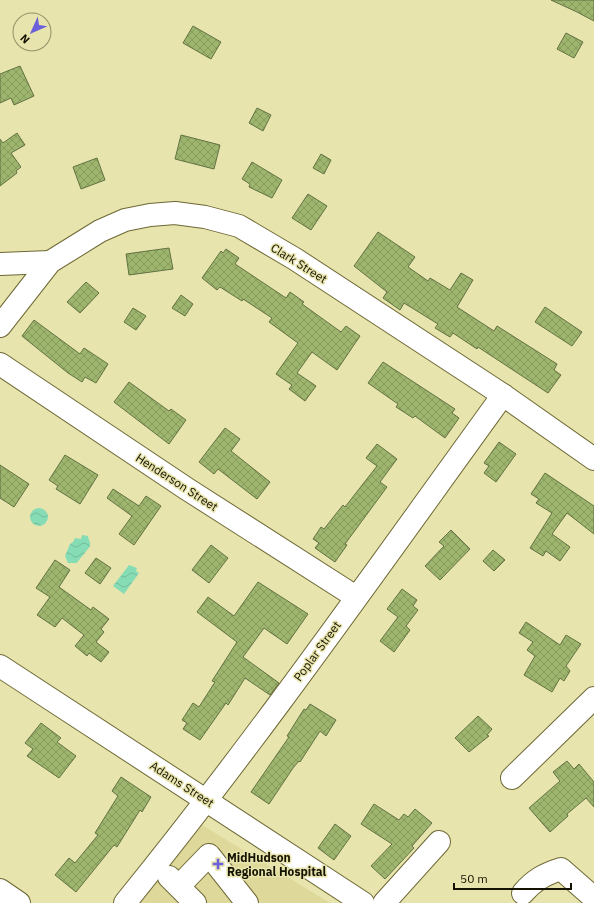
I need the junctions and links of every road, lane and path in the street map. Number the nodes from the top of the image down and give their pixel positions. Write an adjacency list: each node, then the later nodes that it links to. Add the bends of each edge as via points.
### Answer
1 (50, 262): 2 (street); 3 (street, Clark Street); 5 (street, Clark Street, via 100,231 125,220 150,215 205,217 239,226 295,259)
2 (0, 264)
3 (0, 326)
4 (0, 364): 7 (street, Henderson Street, via 187,489)
5 (503, 395): 6 (street, Clark Street); 7 (street, Poplar Street)
6 (594, 459)
7 (356, 597): 11 (street, Poplar Street)
8 (0, 666): 11 (street, Adams Street)
9 (594, 698): 10 (street)
10 (512, 778)
11 (207, 800): 13 (street, Poplar Street); 22 (street, Adams Street)
12 (439, 842): 23 (street)
13 (156, 863): 14 (street); 18 (street, Poplar Street)
14 (179, 886): 20 (street); 21 (street, via 209,855)
15 (0, 890): 19 (street)
16 (523, 893): 17 (street, via 533,881 561,869)
17 (594, 898)
18 (132, 900)
19 (20, 903)
20 (195, 903)
21 (246, 903)
22 (363, 903)
23 (384, 903)

